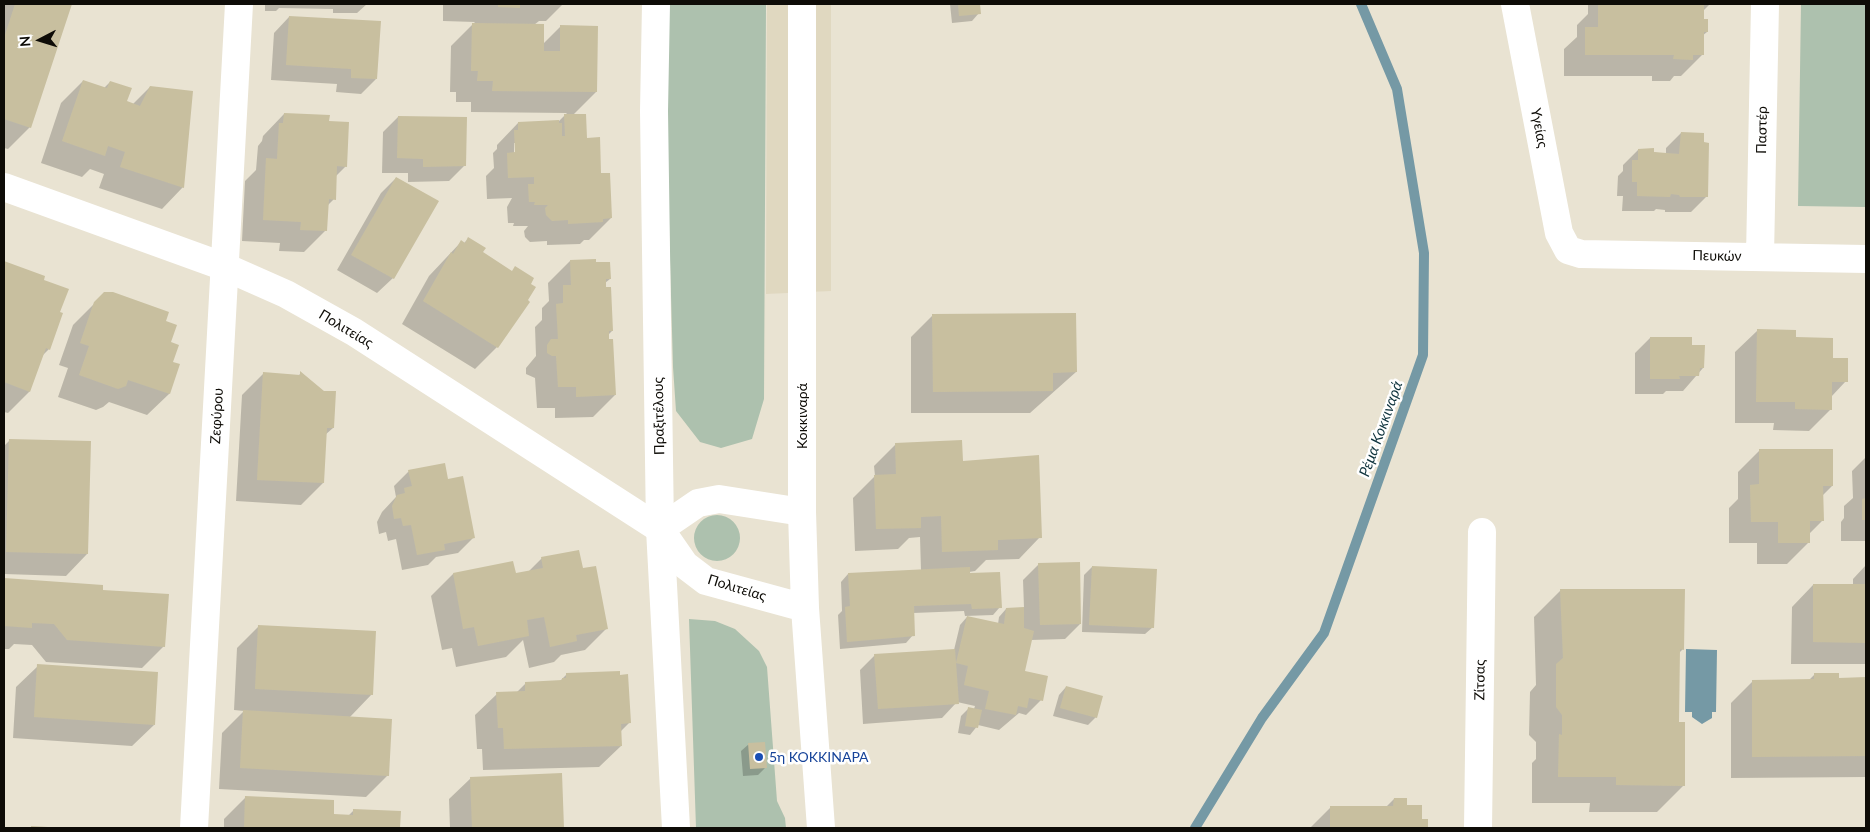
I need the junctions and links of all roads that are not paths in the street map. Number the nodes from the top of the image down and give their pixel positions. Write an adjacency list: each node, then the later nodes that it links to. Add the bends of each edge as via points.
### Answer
1 (239, 4): 10 (street, Ζεφύρου)
2 (656, 4): 12 (street, Πραξιτέλους, via 654,111)
3 (802, 4): 11 (street, Κοκκιναρά)
4 (1514, 4): 7 (street, Υγείας, via 1559,234)
5 (1765, 4): 8 (street, Παστέρ)
6 (4, 187): 10 (street, Πολιτείας)
7 (1568, 250): 8 (street, Πευκών, via 1581,254)
8 (1760, 256): 9 (street, Πευκών)
9 (1866, 258)
10 (225, 267): 12 (street, Πολιτείας, via 286,294 354,332); 15 (street, Ζεφύρου)
11 (802, 512): 12 (street, via 718,499 698,503); 14 (street, Κοκκιναρά)
12 (660, 529): 14 (street, Πολιτείας, via 684,565 706,581); 16 (street, Πραξιτέλους)
13 (1482, 532): 18 (street, Ζίτσας)
14 (805, 608): 17 (street, Κοκκιναρά)
15 (194, 828)
16 (676, 828)
17 (820, 828)
18 (1478, 828)

